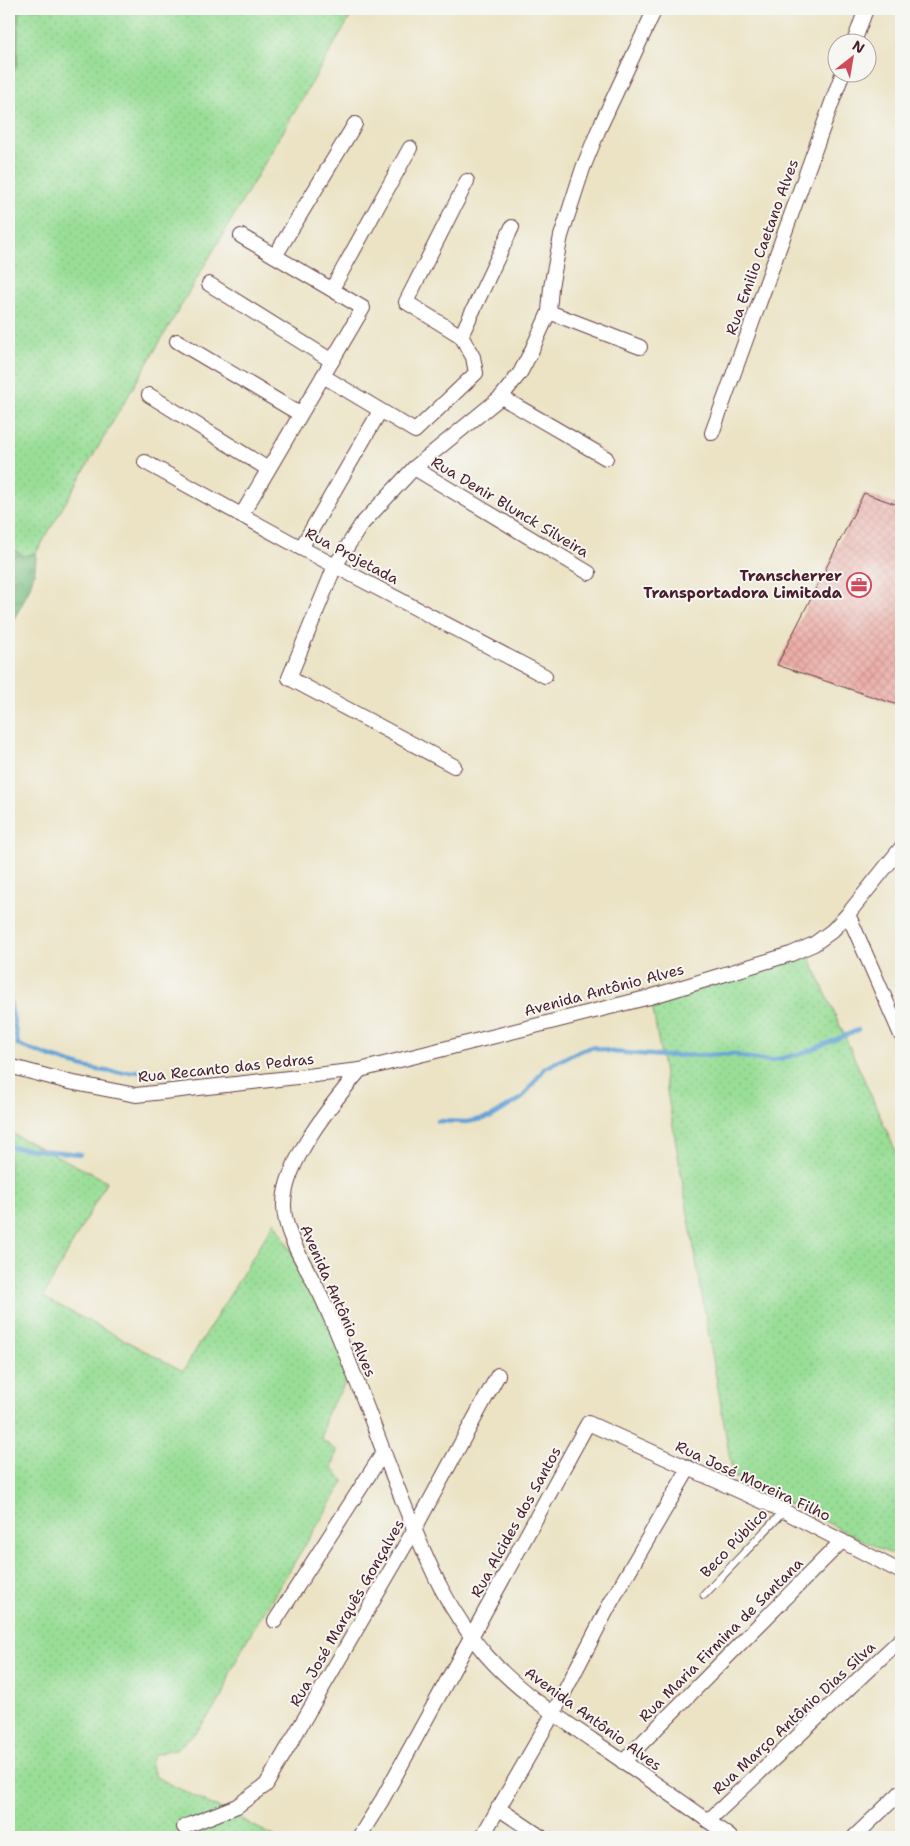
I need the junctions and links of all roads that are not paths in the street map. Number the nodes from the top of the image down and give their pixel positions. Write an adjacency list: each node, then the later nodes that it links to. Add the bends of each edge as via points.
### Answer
1 (655, 9): 13 (street, via 584,168 561,236)
2 (866, 9): 3 (street)
3 (858, 32)
4 (839, 82): 23 (street, Rua Emilio Caetano Alves)
5 (355, 124): 10 (street)
6 (410, 148): 12 (street)
7 (467, 181): 14 (street, via 406,302)
8 (512, 227): 14 (street)
9 (240, 236): 10 (street)
10 (274, 256): 12 (street)
11 (209, 284): 17 (street)
12 (332, 289): 17 (street, via 362,308)
13 (549, 312): 16 (street); 20 (street, via 532,352)
14 (461, 336): 21 (street, via 473,357 476,373 415,431)
15 (177, 341): 22 (street)
16 (640, 347)
17 (332, 361): 18 (street)
18 (323, 376): 21 (street); 22 (street)
19 (149, 395): 27 (street)
20 (501, 397): 24 (street); 26 (street)
21 (380, 411): 29 (street)
22 (300, 414): 27 (street)
23 (712, 433)
24 (606, 458)
25 (145, 462): 28 (street, Rua Projetada)
26 (414, 468): 30 (street, via 361,526); 31 (street, Rua Denir Blunck Silveira)
27 (268, 469): 28 (street)
28 (241, 516): 29 (street, Rua Projetada)
29 (301, 548): 30 (street, Rua Projetada)
30 (335, 566): 32 (street, Rua Projetada); 33 (street, via 289,678)
31 (589, 574)
32 (545, 676)
33 (454, 766)
34 (901, 848): 35 (street, Avenida Antônio Alves)
35 (848, 914): 36 (street); 38 (street, Avenida Antônio Alves, via 814,944 790,954 650,997)
36 (901, 1035)
37 (9, 1066): 38 (street, Rua Recanto das Pedras, via 136,1095)
38 (360, 1070): 41 (street, Avenida Antônio Alves, via 322,1118 295,1164 283,1205 286,1223 357,1379)
39 (498, 1375): 44 (street, Rua José Marquês Gonçalves)
40 (588, 1422): 42 (street, Rua José Moreira Filho); 49 (street, Rua Alcides dos Santos)
41 (383, 1453): 44 (street, Avenida Antônio Alves); 48 (street)
42 (689, 1468): 43 (street, Rua José Moreira Filho); 51 (street, via 610,1602)
43 (784, 1511): 45 (street, Rua José Moreira Filho); 47 (lane, Beco Público)
44 (414, 1530): 49 (street, Avenida Antônio Alves, via 445,1598); 56 (street, Rua José Marquês Gonçalves, via 266,1785 237,1806)
45 (842, 1541): 46 (street, Rua José Moreira Filho); 52 (street, Rua Maria Firmina de Santana)
46 (901, 1572)
47 (704, 1595)
48 (275, 1621)
49 (472, 1637): 51 (street, Avenida Antônio Alves, via 509,1678); 57 (street)
50 (901, 1639): 55 (street, Rua Março Antônio Dias Silva)
51 (553, 1714): 52 (street, Avenida Antônio Alves); 54 (street)
52 (623, 1762): 55 (street, Avenida Antônio Alves)
53 (901, 1792): 61 (street)
54 (498, 1808): 58 (street); 59 (street)
55 (708, 1821): 60 (street, Avenida Antônio Alves)
56 (184, 1827)
57 (359, 1837)
58 (482, 1837)
59 (541, 1837)
60 (730, 1837)
61 (854, 1837)

